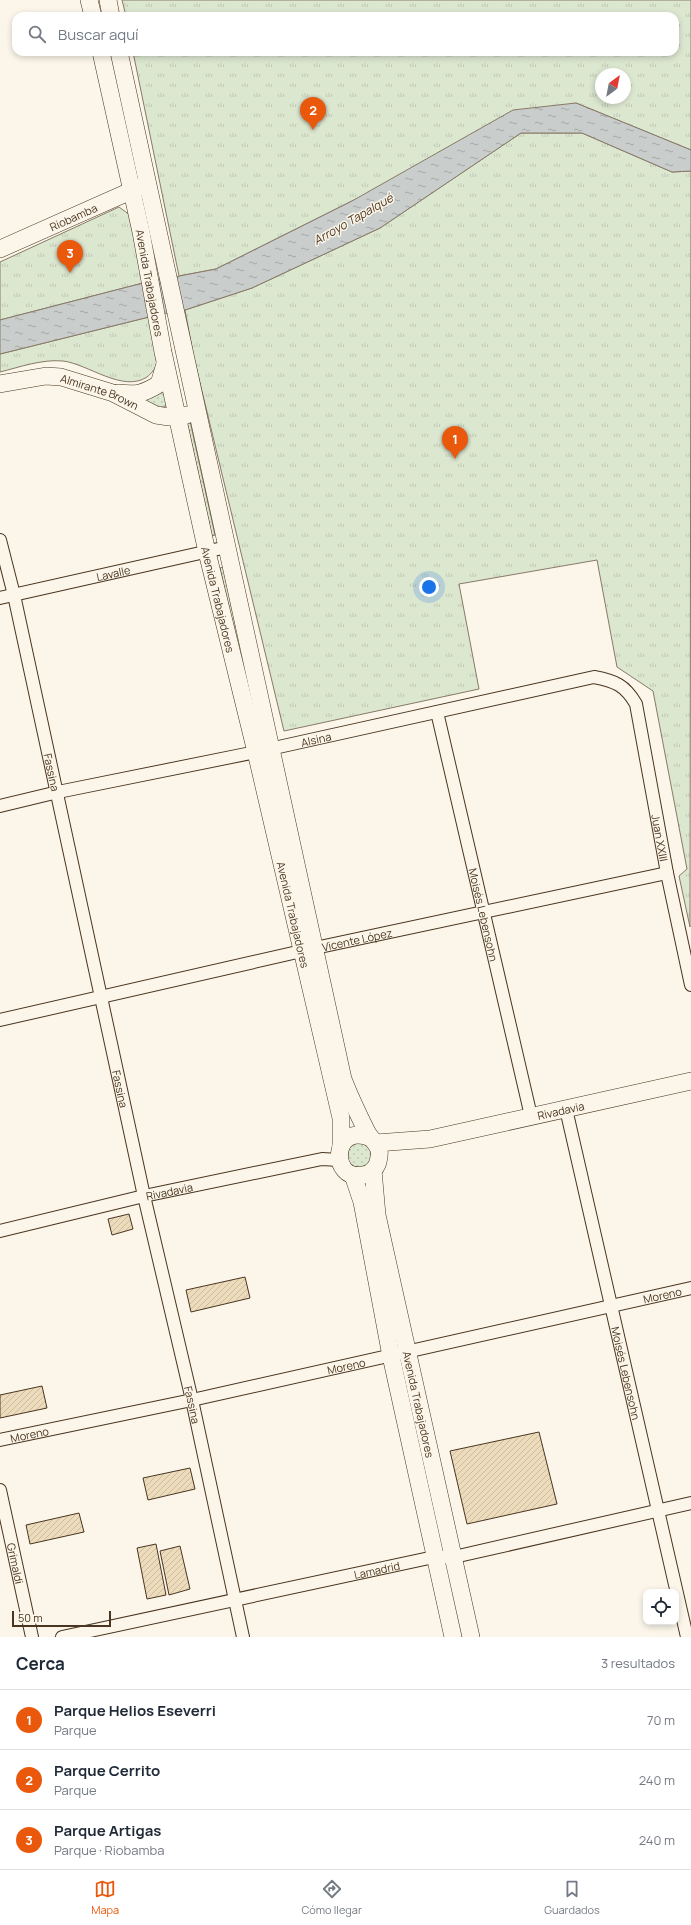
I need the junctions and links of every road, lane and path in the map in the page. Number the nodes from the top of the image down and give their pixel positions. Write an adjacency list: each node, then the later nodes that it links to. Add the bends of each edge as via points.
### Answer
1 (89, 0): 3 (main road)
2 (108, 0): 4 (main road)
3 (91, 12)
4 (110, 12)
5 (102, 56): 7 (main road, Avenida Trabajadores)
6 (120, 56): 7 (main road, Avenida Trabajadores)
7 (139, 187): 8 (main road, Riobamba); 9 (main road, Avenida Trabajadores, via 141,232); 12 (main road, Avenida Trabajadores, via 158,226)
8 (0, 249)
9 (164, 358): 11 (main road, via 159,384 136,395); 13 (main road, Avenida Trabajadores)
10 (0, 384): 11 (main road, Almirante Brown, via 46,376 61,377)
11 (113, 393): 13 (main road, Almirante Brown, via 156,415)
12 (198, 415): 13 (main road, Almirante Brown); 15 (main road, Avenida Trabajadores)
13 (177, 416): 16 (main road, Avenida Trabajadores)
14 (0, 540): 17 (street, Fassina)
15 (227, 547): 16 (street, Lavalle); 21 (main road, Avenida Trabajadores)
16 (207, 552): 17 (street, Lavalle); 21 (main road, Avenida Trabajadores)
17 (14, 595): 18 (street, Lavalle); 22 (street, Fassina)
18 (0, 598)
19 (629, 692): 20 (street, Alsina, via 613,681 594,677); 24 (street, Juan XXIII, via 636,704)
20 (437, 712): 21 (street, Alsina); 25 (street, Moisés Lebensohn)
21 (264, 750): 22 (street, Alsina); 26 (main road, Avenida Trabajadores)
22 (58, 792): 23 (street, Alsina); 28 (street, Fassina)
23 (0, 806)
24 (667, 873): 25 (street, Vicente López); 27 (street, Juan XXIII)
25 (483, 912): 26 (street, Vicente López); 32 (street, Moisés Lebensohn)
26 (308, 949): 28 (street, Vicente López); 34 (main road, Avenida Trabajadores, via 343,1079 353,1106); 35 (main road, Avenida Trabajadores, via 341,1118)
27 (691, 985)
28 (101, 996): 29 (street, Vicente López); 38 (street, Fassina)
29 (0, 1020)
30 (691, 1081): 31 (main road, Rivadavia)
31 (566, 1108): 32 (main road, Rivadavia); 41 (street, Moisés Lebensohn)
32 (531, 1116): 33 (main road, Rivadavia)
33 (430, 1139): 34 (main road, Rivadavia); 36 (main road, Rivadavia, via 399,1151)
34 (373, 1141): 35 (main road, via 364,1136 351,1136); 36 (main road, via 380,1157)
35 (340, 1153): 37 (main road, via 342,1167); 38 (street, Rivadavia, via 322,1160)
36 (375, 1167): 37 (main road, via 367,1174); 42 (main road, Avenida Trabajadores, via 377,1215)
37 (353, 1175): 43 (main road, Avenida Trabajadores, via 362,1202)
38 (144, 1196): 39 (street, Rivadavia); 44 (street, Fassina)
39 (0, 1231)
40 (691, 1288): 41 (street, Moreno)
41 (610, 1306): 42 (street, Moreno); 48 (street, Moisés Lebensohn)
42 (408, 1352): 43 (street, Moreno); 50 (main road, Avenida Trabajadores)
43 (391, 1356): 44 (street, Moreno); 49 (main road, Avenida Trabajadores)
44 (192, 1400): 45 (street, Moreno); 51 (street, Fassina)
45 (0, 1440)
46 (0, 1490): 52 (street, Grimaldi)
47 (691, 1503): 48 (street, Lamadrid)
48 (658, 1510): 50 (street, Lamadrid); 57 (street, Moisés Lebensohn)
49 (434, 1557): 50 (street, Lamadrid); 51 (street, Lamadrid); 55 (main road, Avenida Trabajadores)
50 (454, 1557): 56 (main road, Avenida Trabajadores)
51 (234, 1599): 53 (street, Lamadrid); 54 (street, Fassina)
52 (32, 1637)
53 (62, 1637)
54 (243, 1637)
55 (453, 1637)
56 (471, 1637)
57 (687, 1637)

